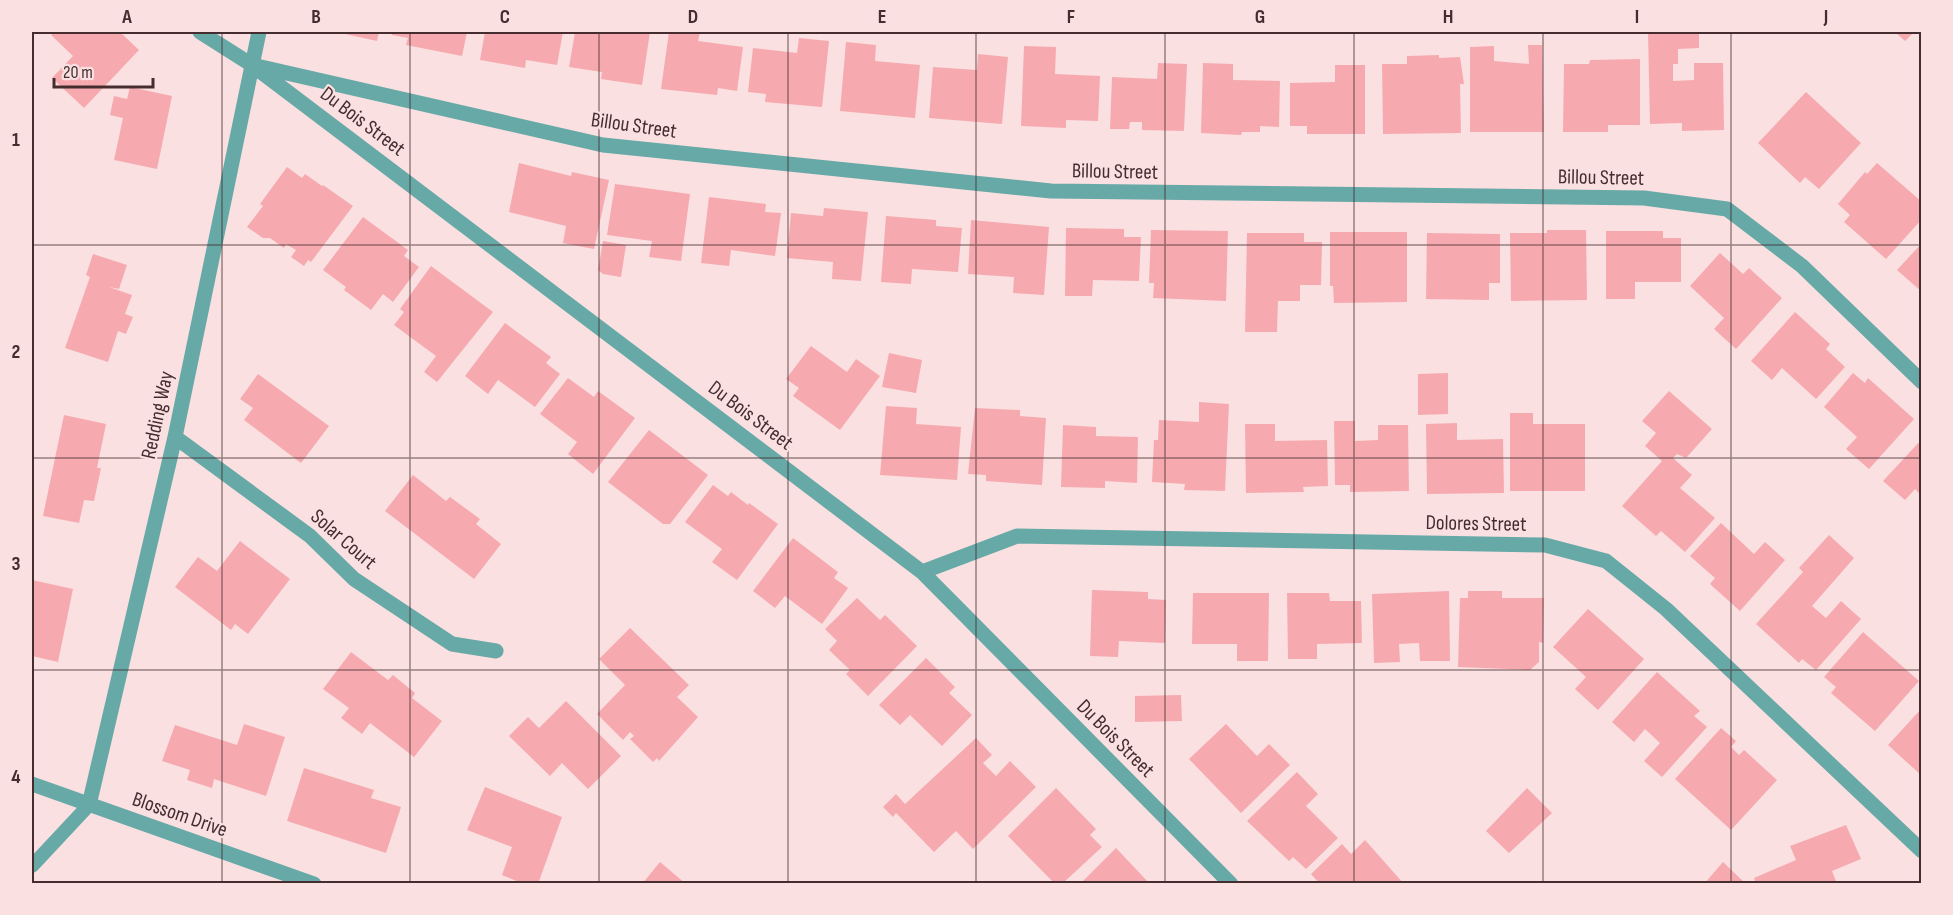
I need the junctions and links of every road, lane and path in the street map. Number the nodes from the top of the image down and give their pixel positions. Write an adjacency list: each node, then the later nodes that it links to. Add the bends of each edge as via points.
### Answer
1 (200, 32): 3 (street, Du Bois Street)
2 (260, 32): 3 (street, Redding Way)
3 (252, 64): 4 (street, Billou Street, via 603,145 1051,191 1644,198 1727,208 1802,266); 5 (street, Redding Way); 6 (street, Du Bois Street)
4 (1922, 382)
5 (175, 437): 7 (street, Solar Court, via 310,536 354,579 442,638 452,644); 9 (street, Redding Way)
6 (922, 572): 10 (street, Dolores Street, via 1017,536 1545,545 1605,561 1666,609); 13 (street, Du Bois Street)
7 (496, 651)
8 (32, 784): 9 (street, Blossom Drive)
9 (89, 805): 11 (lane); 12 (street, Blossom Drive)
10 (1922, 851)
11 (32, 866)
12 (314, 884)
13 (1231, 884)

